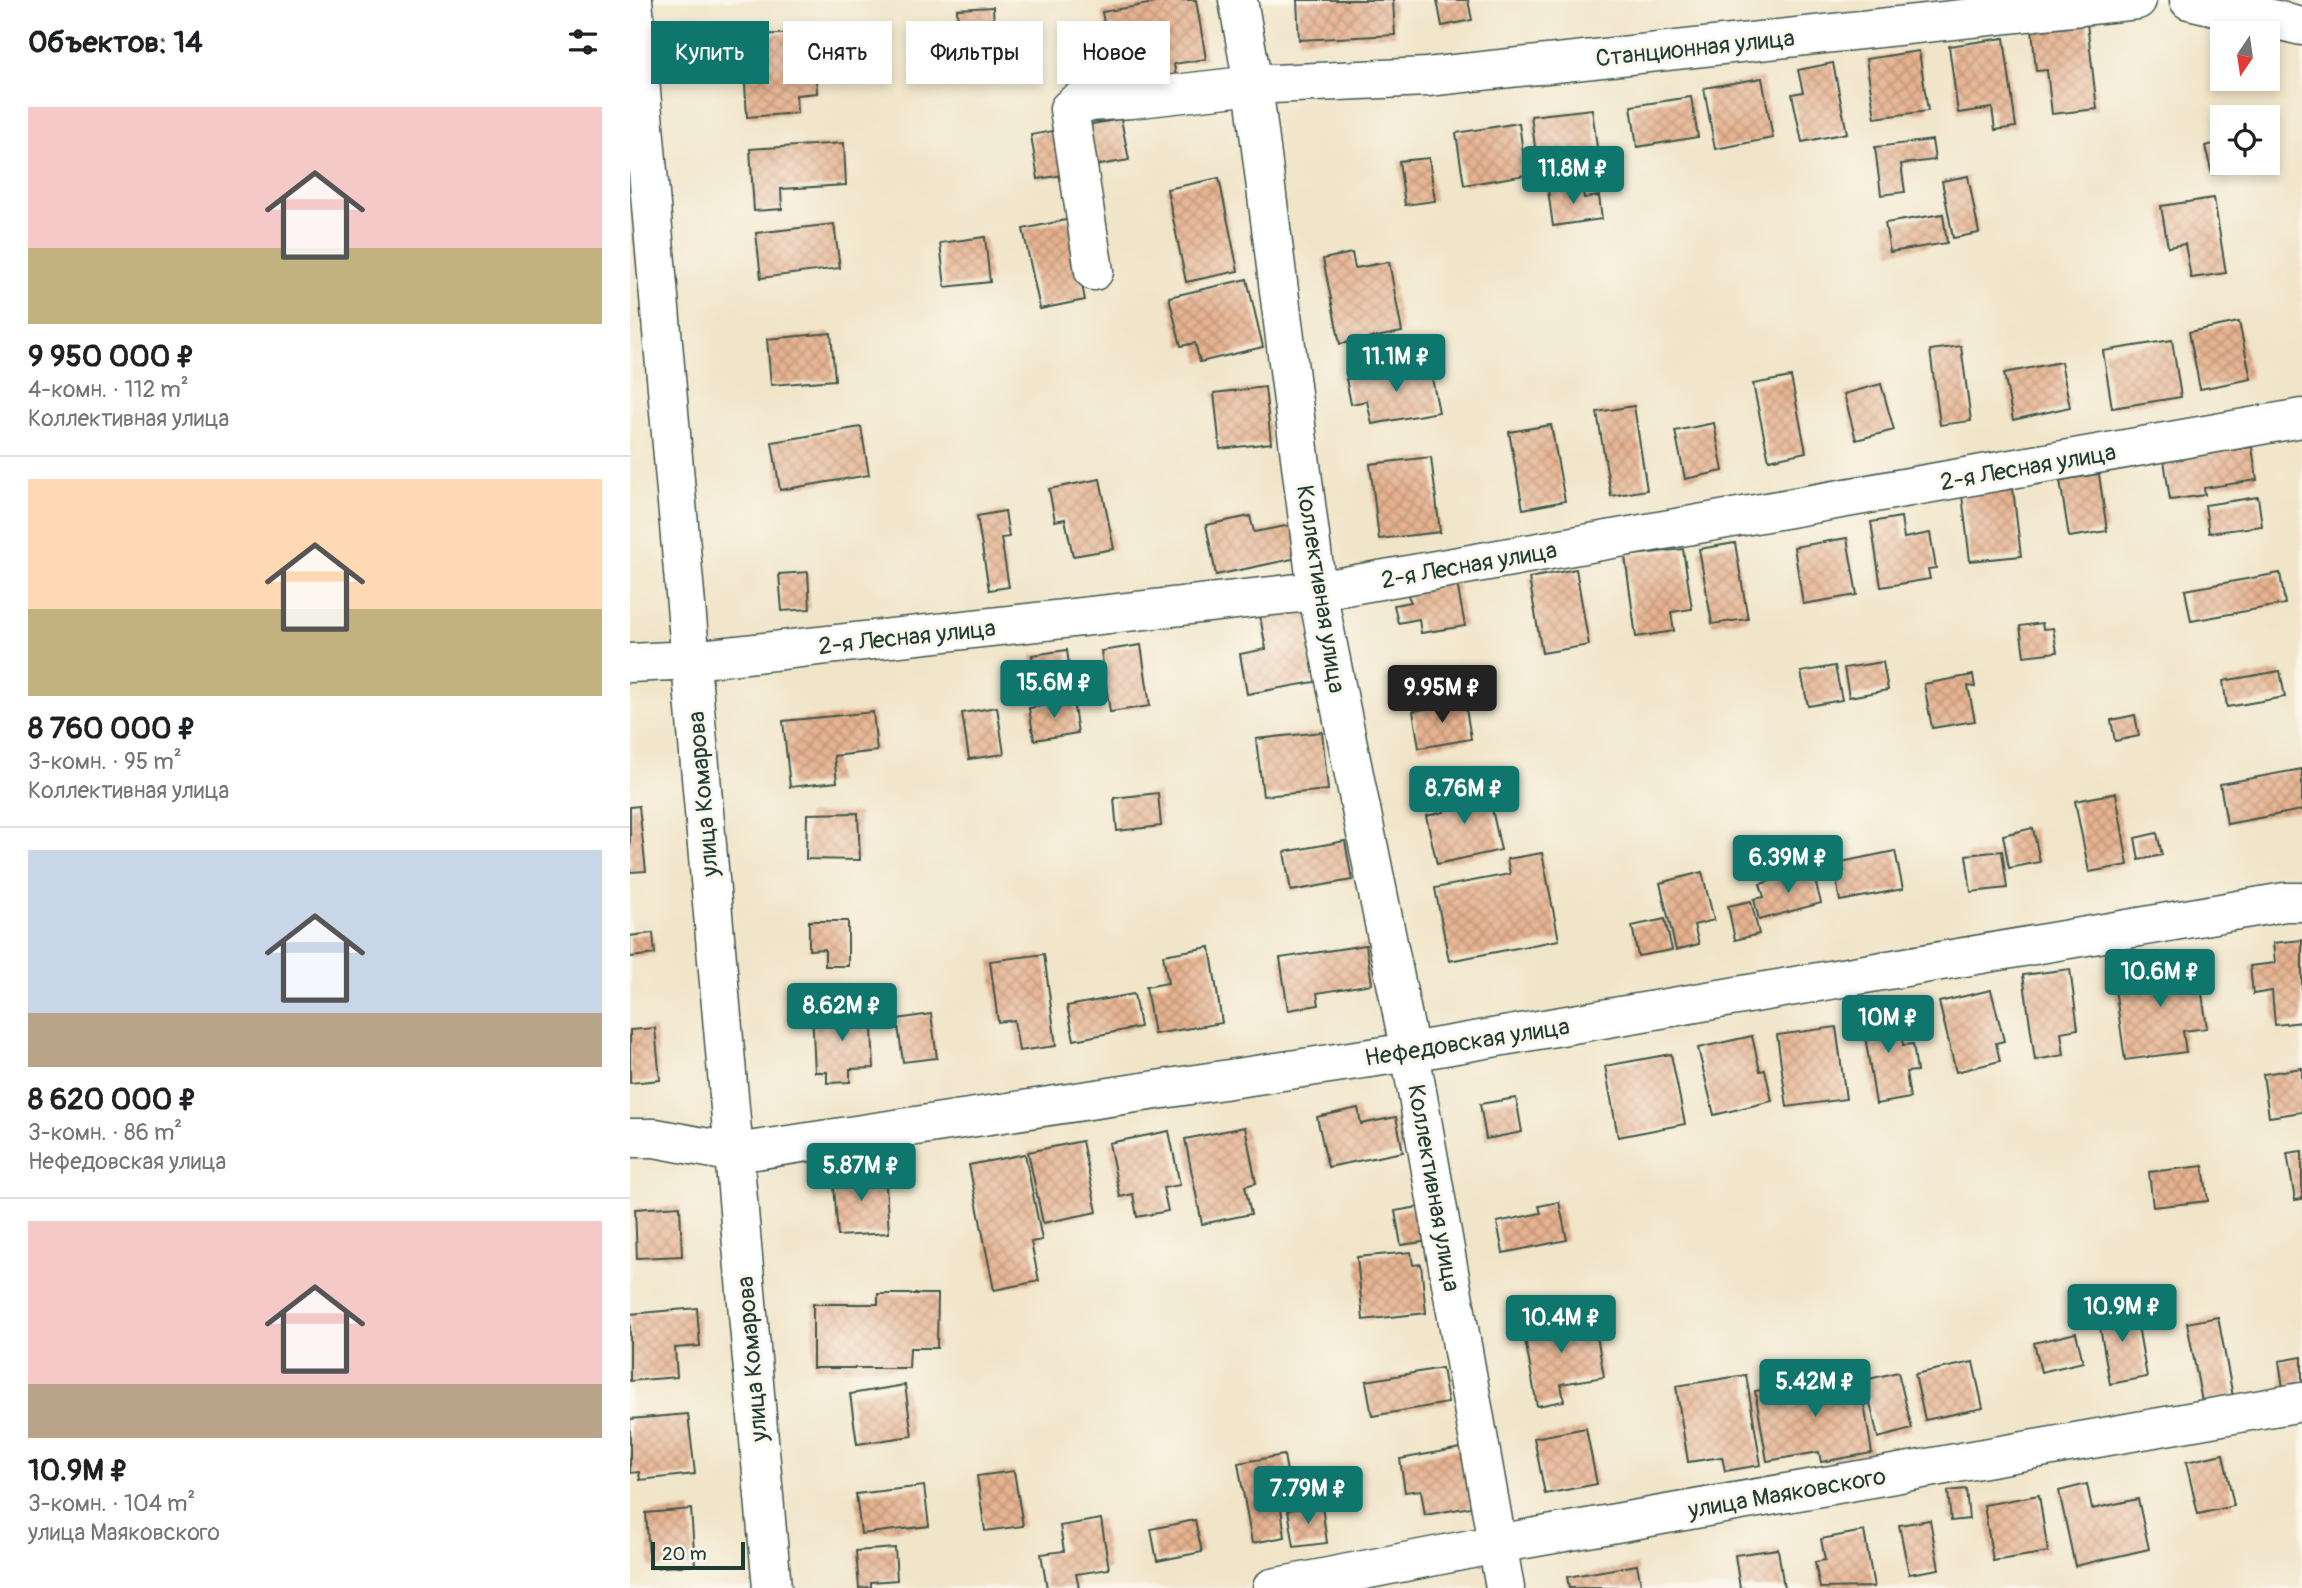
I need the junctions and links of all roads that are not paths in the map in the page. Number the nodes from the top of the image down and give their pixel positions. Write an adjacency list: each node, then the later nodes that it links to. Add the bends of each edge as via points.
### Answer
1 (633, 0): 10 (street, улица Комарова)
2 (1238, 0): 6 (street, Коллективная улица)
3 (2137, 0): 6 (street, Станционная улица, via 1427,77)
4 (2189, 0): 5 (street)
5 (2302, 26)
6 (1253, 85): 7 (street, Станционная улица, via 1076,103 1069,109); 9 (street, Коллективная улица)
7 (1094, 271)
8 (2302, 418): 9 (street, 2-я Лесная улица)
9 (1317, 592): 10 (street, 2-я Лесная улица); 13 (street, Коллективная улица)
10 (692, 660): 11 (street, 2-я Лесная улица); 15 (street, улица Комарова)
11 (630, 663)
12 (2302, 902): 13 (street, Нефедовская улица)
13 (1410, 1052): 15 (street, Нефедовская улица); 17 (street, Коллективная улица)
14 (630, 1138): 15 (street, Нефедовская улица, via 655,1138)
15 (735, 1153): 18 (street, улица Комарова)
16 (2302, 1402): 17 (street, улица Маяковского)
17 (1497, 1544): 19 (street, улица Маяковского); 20 (street, Коллективная улица)
18 (772, 1588)
19 (1272, 1588)
20 (1505, 1588)

